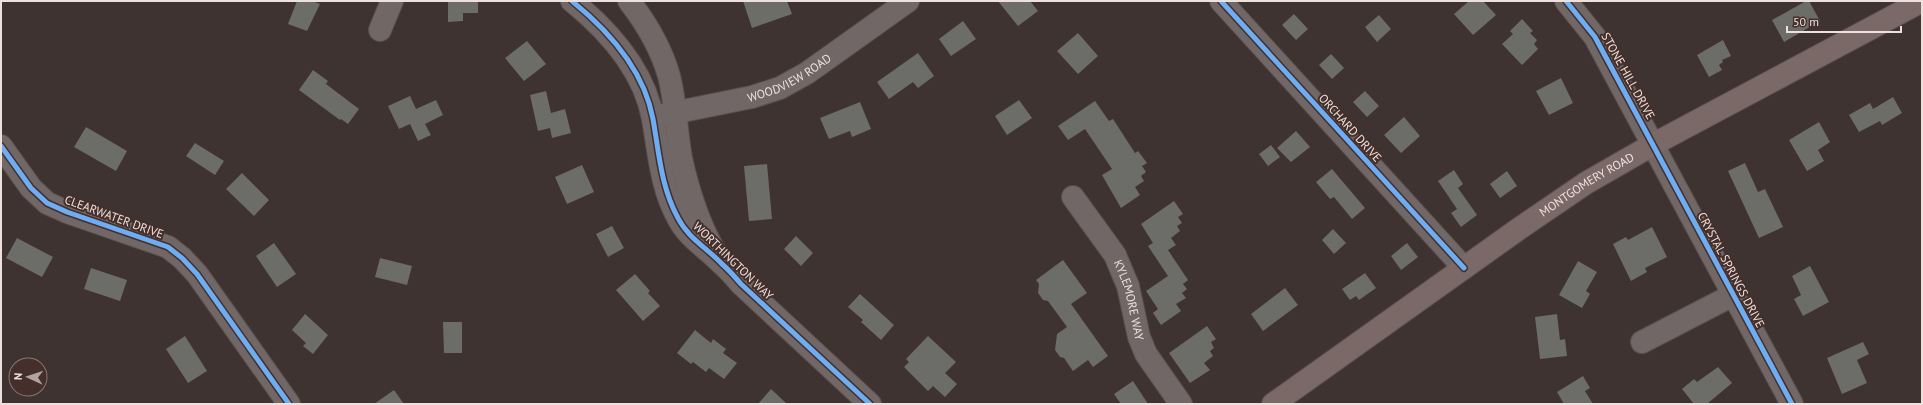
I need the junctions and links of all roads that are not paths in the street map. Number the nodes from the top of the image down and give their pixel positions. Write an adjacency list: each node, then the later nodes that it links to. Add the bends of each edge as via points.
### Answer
1 (392, 1): 8 (street)
2 (572, 1): 10 (street, WORTHINGTON WAY, via 614,40 628,59 641,82)
3 (630, 1): 9 (street, WORTHINGTON WAY, via 657,43 669,76)
4 (908, 1): 9 (street, WOODVIEW ROAD, via 807,73 780,88 752,97)
5 (1221, 1): 15 (street, ORCHARD DRIVE)
6 (1566, 1): 11 (street, STONE HILL DRIVE, via 1595,37)
7 (1909, 4): 11 (main road, MONTGOMERY ROAD)
8 (380, 30)
9 (676, 112): 10 (street, WOODVIEW ROAD); 14 (street, WORTHINGTON WAY, via 681,158 697,215)
10 (653, 117): 14 (street, WORTHINGTON WAY, via 659,164 678,219 692,238)
11 (1654, 144): 15 (main road, MONTGOMERY ROAD, via 1586,183); 16 (street, CRYSTAL SPRINGS DRIVE)
12 (1, 146): 18 (street, CLEARWATER DRIVE, via 31,188 47,203 146,239 168,248 182,258 197,274)
13 (1073, 197): 20 (street, KYLEMORE WAY, via 1115,255 1128,286 1139,337 1146,354)
14 (722, 263): 19 (street, WORTHINGTON WAY, via 741,284)
15 (1464, 268): 21 (main road, MONTGOMERY ROAD)
16 (1733, 295): 17 (street); 22 (street, CRYSTAL SPRINGS DRIVE)
17 (1642, 342)
18 (289, 404)
19 (870, 404)
20 (1181, 404)
21 (1273, 404)
22 (1792, 404)

